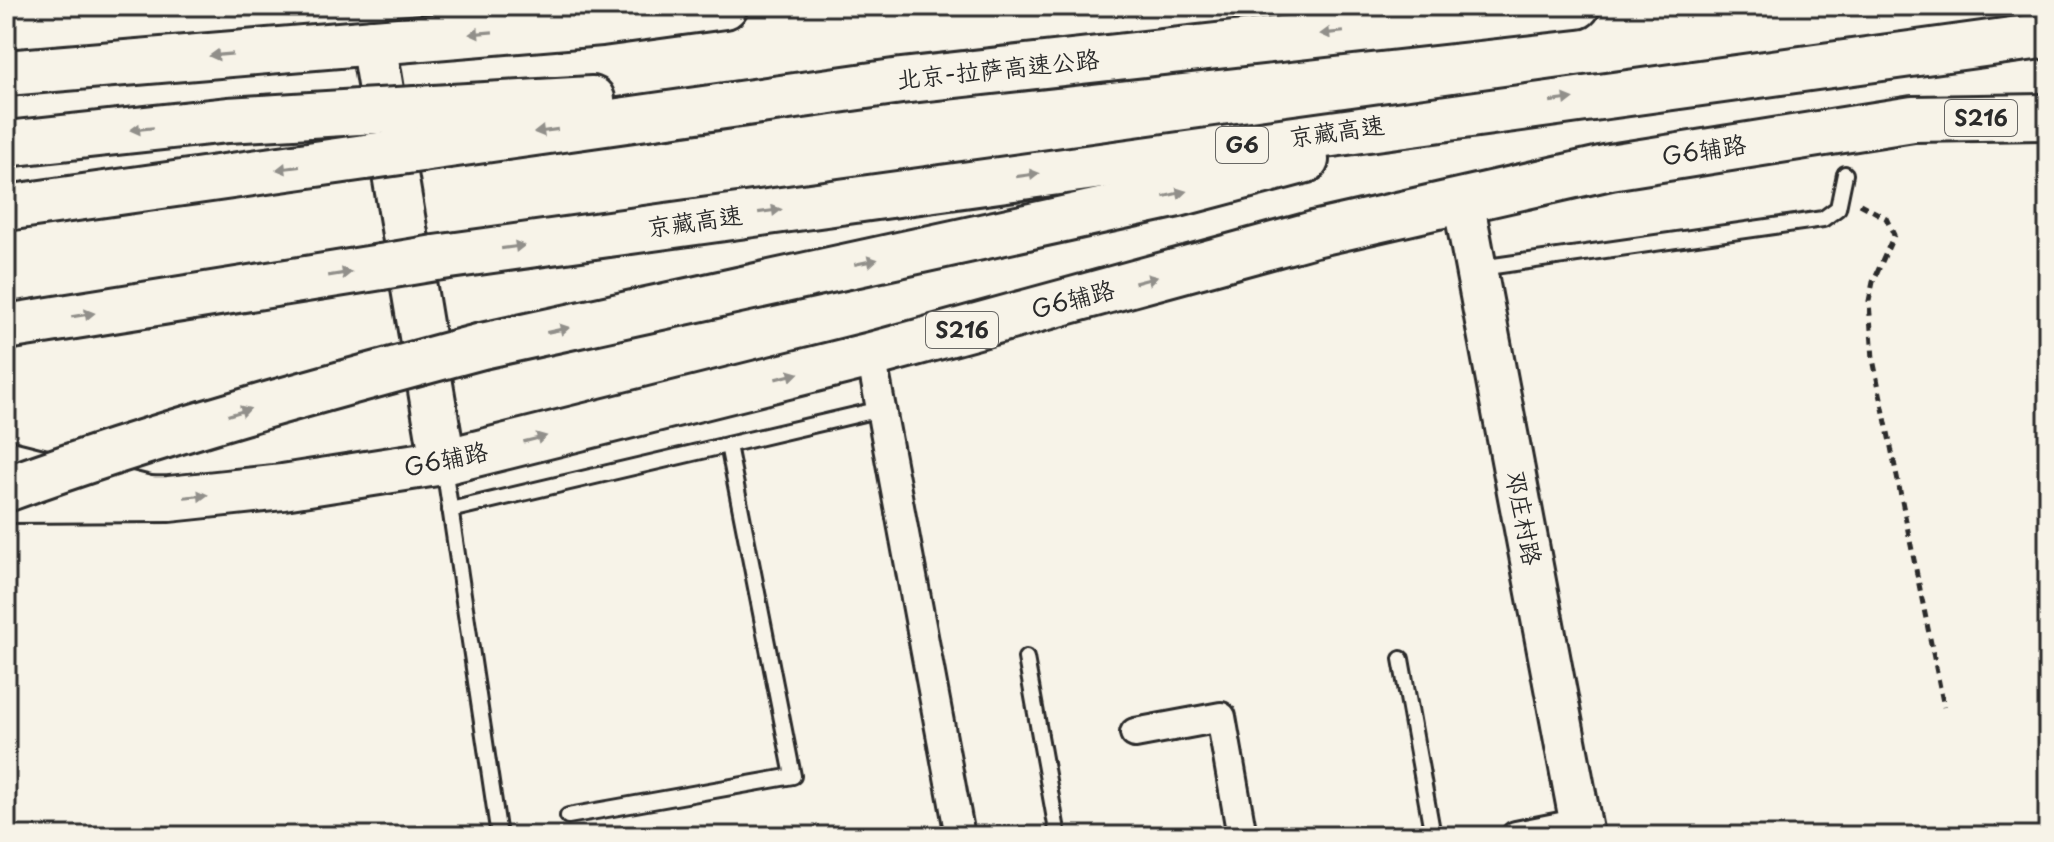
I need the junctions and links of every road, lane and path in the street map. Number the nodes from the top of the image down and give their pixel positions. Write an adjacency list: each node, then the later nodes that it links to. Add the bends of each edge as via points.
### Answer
1 (725, 6): 4 (main road, one-way to 4, via 601,23)
2 (1577, 6): 8 (main road, 北京-拉萨高速公路, one-way to 8)
3 (2048, 35): 6 (main road, 京藏高速 / G6, one-way to 3)
4 (373, 42): 5 (main road, one-way to 5); 19 (main road)
5 (6, 73)
6 (1497, 109): 15 (main road, 京藏高速 / G6, one-way to 6, bridge, via 435,258); 21 (main road, one-way to 6, bridge, via 258,406 482,346 1178,194)
7 (2048, 117): 12 (main road, G6辅路 / S216, via 1913,119 1610,167)
8 (419, 129): 9 (main road, one-way to 9, bridge, via 359,112); 13 (main road, one-way to 13, bridge, via 365,157)
9 (6, 144)
10 (1845, 174): 11 (lane)
11 (1841, 195): 14 (lane, via 1838,208 1823,219); 27 (path, via 1886,218 1894,235 1869,301 1873,359)
12 (1463, 200): 14 (street, 邓庄村路); 16 (main road, G6辅路 / S216, one-way to 12, via 1314,234)
13 (6, 208)
14 (1476, 269): 30 (street, 邓庄村路)
15 (6, 327)
16 (871, 355): 17 (street); 19 (main road, G6辅路 / S216, one-way to 16)
17 (881, 409): 18 (lane); 32 (street)
18 (728, 445): 24 (lane); 29 (lane, via 793,776)
19 (443, 462): 22 (main road, G6辅路 / S216, one-way to 19, via 283,487); 24 (lane)
20 (6, 463): 22 (main road)
21 (6, 489)
22 (149, 499): 23 (main road, G6辅路 / S216)
23 (6, 500)
24 (450, 510): 31 (lane)
25 (1026, 658): 33 (lane)
26 (1401, 659): 35 (lane)
27 (1944, 707)
28 (1135, 733): 34 (street, via 1221,717)
29 (568, 816)
30 (1582, 830): 36 (street)
31 (499, 836)
32 (960, 836)
33 (1058, 836)
34 (1242, 836)
35 (1433, 836)
36 (1516, 836)

